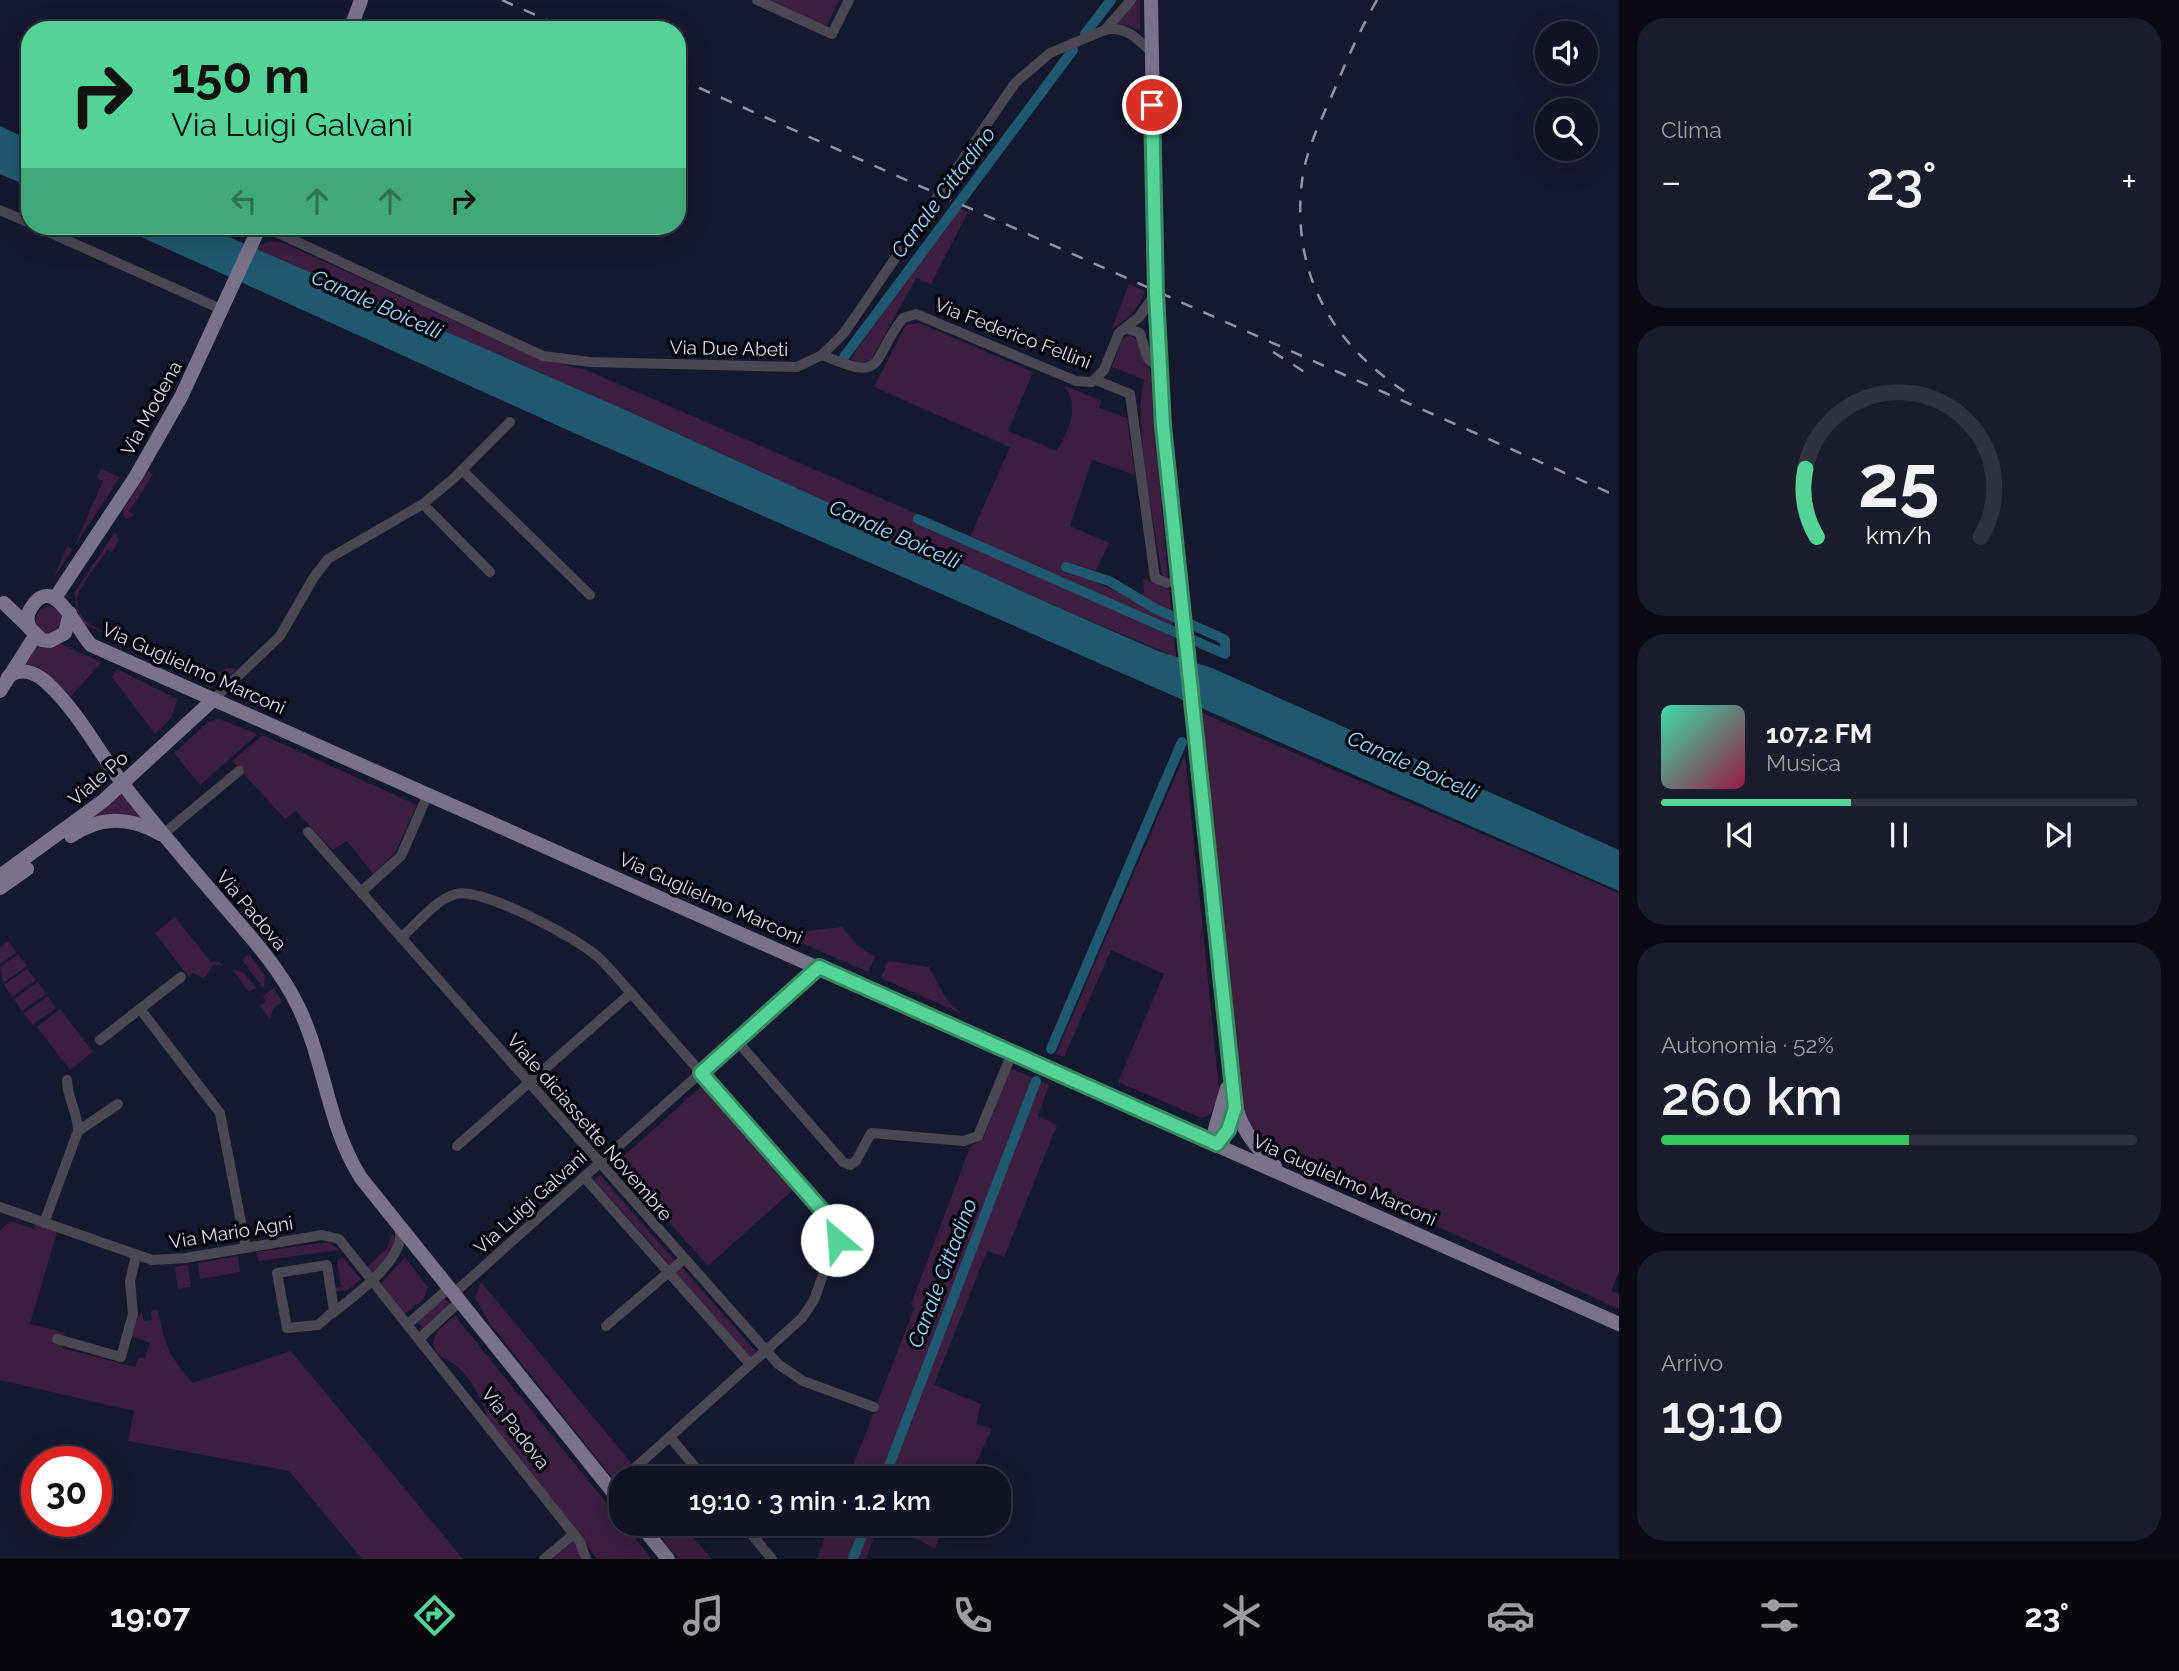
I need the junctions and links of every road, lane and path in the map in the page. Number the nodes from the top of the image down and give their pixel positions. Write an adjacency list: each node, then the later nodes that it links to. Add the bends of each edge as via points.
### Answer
1 (360, 0): 6 (main road)
2 (757, 0): 3 (street, via 832,34)
3 (849, 0)
4 (1131, 0): 7 (street, Via Due Abeti)
5 (1151, 0): 8 (main road)
6 (353, 21)
7 (1105, 30): 8 (street, via 1129,33); 17 (street, Via Due Abeti, via 1050,53 1015,83 844,333)
8 (1151, 52): 14 (main road)
9 (0, 210): 10 (street)
10 (21, 219)
11 (55, 235): 15 (street)
12 (257, 235): 15 (main road, Via Modena)
13 (281, 235): 17 (street, Via Due Abeti, via 543,356 590,362 787,368)
14 (1156, 293): 16 (street, Via Federico Fellini); 18 (main road)
15 (223, 310): 26 (main road, Via Modena, via 191,379 144,461)
16 (1126, 328): 18 (street, via 1140,333 1147,357); 19 (street, Via Federico Fellini, via 1119,333)
17 (822, 355): 19 (street, Via Federico Fellini, via 857,369 872,367 903,318 916,314 1076,381)
18 (1159, 369): 52 (main road)
19 (1096, 380): 24 (street, Via Federico Fellini, via 1130,394 1155,578)
20 (510, 422): 21 (street)
21 (462, 470): 22 (street); 25 (street)
22 (423, 505): 23 (street); 35 (street, via 328,559 280,636)
23 (490, 572)
24 (1167, 583)
25 (590, 595)
26 (55, 598): 28 (main road, via 42,599); 29 (main road)
27 (2, 602): 28 (main road); 30 (main road)
28 (32, 607): 30 (main road, via 27,618)
29 (70, 613): 31 (main road, via 69,627); 32 (main road, Via Guglielmo Marconi)
30 (33, 633): 31 (main road, via 50,641); 33 (main road)
31 (60, 638): 32 (main road)
32 (91, 645): 35 (main road, Via Guglielmo Marconi)
33 (8, 677): 34 (main road); 37 (main road, Via Padova, via 28,671 45,681)
34 (0, 691)
35 (214, 699): 37 (main road, Viale Po); 38 (main road, Via Guglielmo Marconi)
36 (239, 771): 40 (street)
37 (123, 783): 40 (main road, Via Padova); 41 (main road, Viale Po)
38 (428, 794): 43 (street, via 401,856); 45 (main road, Via Guglielmo Marconi)
39 (308, 832): 43 (street, Viale diciassette Novembre)
40 (164, 836): 42 (main road, Viale Po, via 132,822 97,822); 68 (main road, Via Padova, via 289,989 311,1036 344,1146 361,1178)
41 (0, 876)
42 (0, 888)
43 (361, 892): 44 (street, Viale diciassette Novembre)
44 (401, 938): 47 (street, via 453,895 478,895 572,939 599,958); 55 (street, Viale diciassette Novembre)
45 (819, 967): 50 (street, Via Luigi Galvani); 51 (main road, Via Guglielmo Marconi)
46 (181, 977): 48 (street)
47 (631, 993): 53 (street); 55 (street)
48 (140, 1009): 49 (street); 69 (street, via 220,1113)
49 (100, 1040)
50 (737, 1041): 51 (street, via 850,1165 871,1133 964,1141 978,1136); 53 (street, Via Luigi Galvani)
51 (1012, 1053): 59 (main road, Via Guglielmo Marconi)
52 (1229, 1066): 57 (main road); 58 (main road, via 1225,1101)
53 (701, 1073): 63 (street, Via Luigi Galvani); 81 (street, via 838,1233 808,1310)
54 (67, 1080): 60 (street)
55 (528, 1083): 62 (street); 63 (street, Viale diciassette Novembre)
56 (118, 1104): 60 (street)
57 (1235, 1108): 61 (main road, via 1228,1130); 64 (main road, via 1253,1145)
58 (1217, 1121): 59 (main road, via 1199,1129); 61 (main road)
59 (1175, 1125): 61 (main road, Via Guglielmo Marconi)
60 (78, 1131): 67 (street)
61 (1217, 1144): 64 (main road, Via Guglielmo Marconi)
62 (457, 1146)
63 (599, 1164): 65 (street, Via Luigi Galvani); 71 (street, Viale diciassette Novembre)
64 (1280, 1172): 77 (main road, Via Guglielmo Marconi)
65 (584, 1177): 72 (street, Viale diciassette Novembre); 74 (street, Via Luigi Galvani)
66 (0, 1207): 67 (street, Via Mario Agni)
67 (44, 1223): 70 (street, Via Mario Agni)
68 (399, 1227): 73 (street, via 398,1249); 74 (main road, Via Padova)
69 (246, 1248): 70 (street, Via Mario Agni, via 160,1261); 73 (street, Via Mario Agni, via 335,1237)
70 (136, 1256): 80 (street, via 130,1281 134,1308 121,1357)
71 (684, 1259): 72 (street); 81 (street, Viale diciassette Novembre)
72 (668, 1272): 78 (street); 82 (street, Viale diciassette Novembre)
73 (372, 1280): 75 (street); 76 (street, Via Padova)
74 (453, 1295): 76 (street); 79 (street); 87 (main road, Via Padova)
75 (333, 1313): 75 (street, via 327,1265 278,1273 287,1328 316,1325)
76 (409, 1323): 79 (street, Via Padova)
77 (1619, 1324)
78 (606, 1326)
79 (420, 1338): 90 (street, Via Padova)
80 (57, 1339)
81 (765, 1351): 82 (street); 83 (street, Viale diciassette Novembre, via 794,1377)
82 (750, 1364): 84 (street)
83 (874, 1407)
84 (670, 1437): 85 (street); 86 (street)
85 (637, 1466)
86 (694, 1466)
87 (609, 1487)
88 (649, 1536): 93 (main road)
89 (753, 1536): 94 (street)
90 (577, 1538): 91 (street); 92 (street, Via Padova)
91 (544, 1559)
92 (586, 1559)
93 (668, 1559)
94 (772, 1559)

